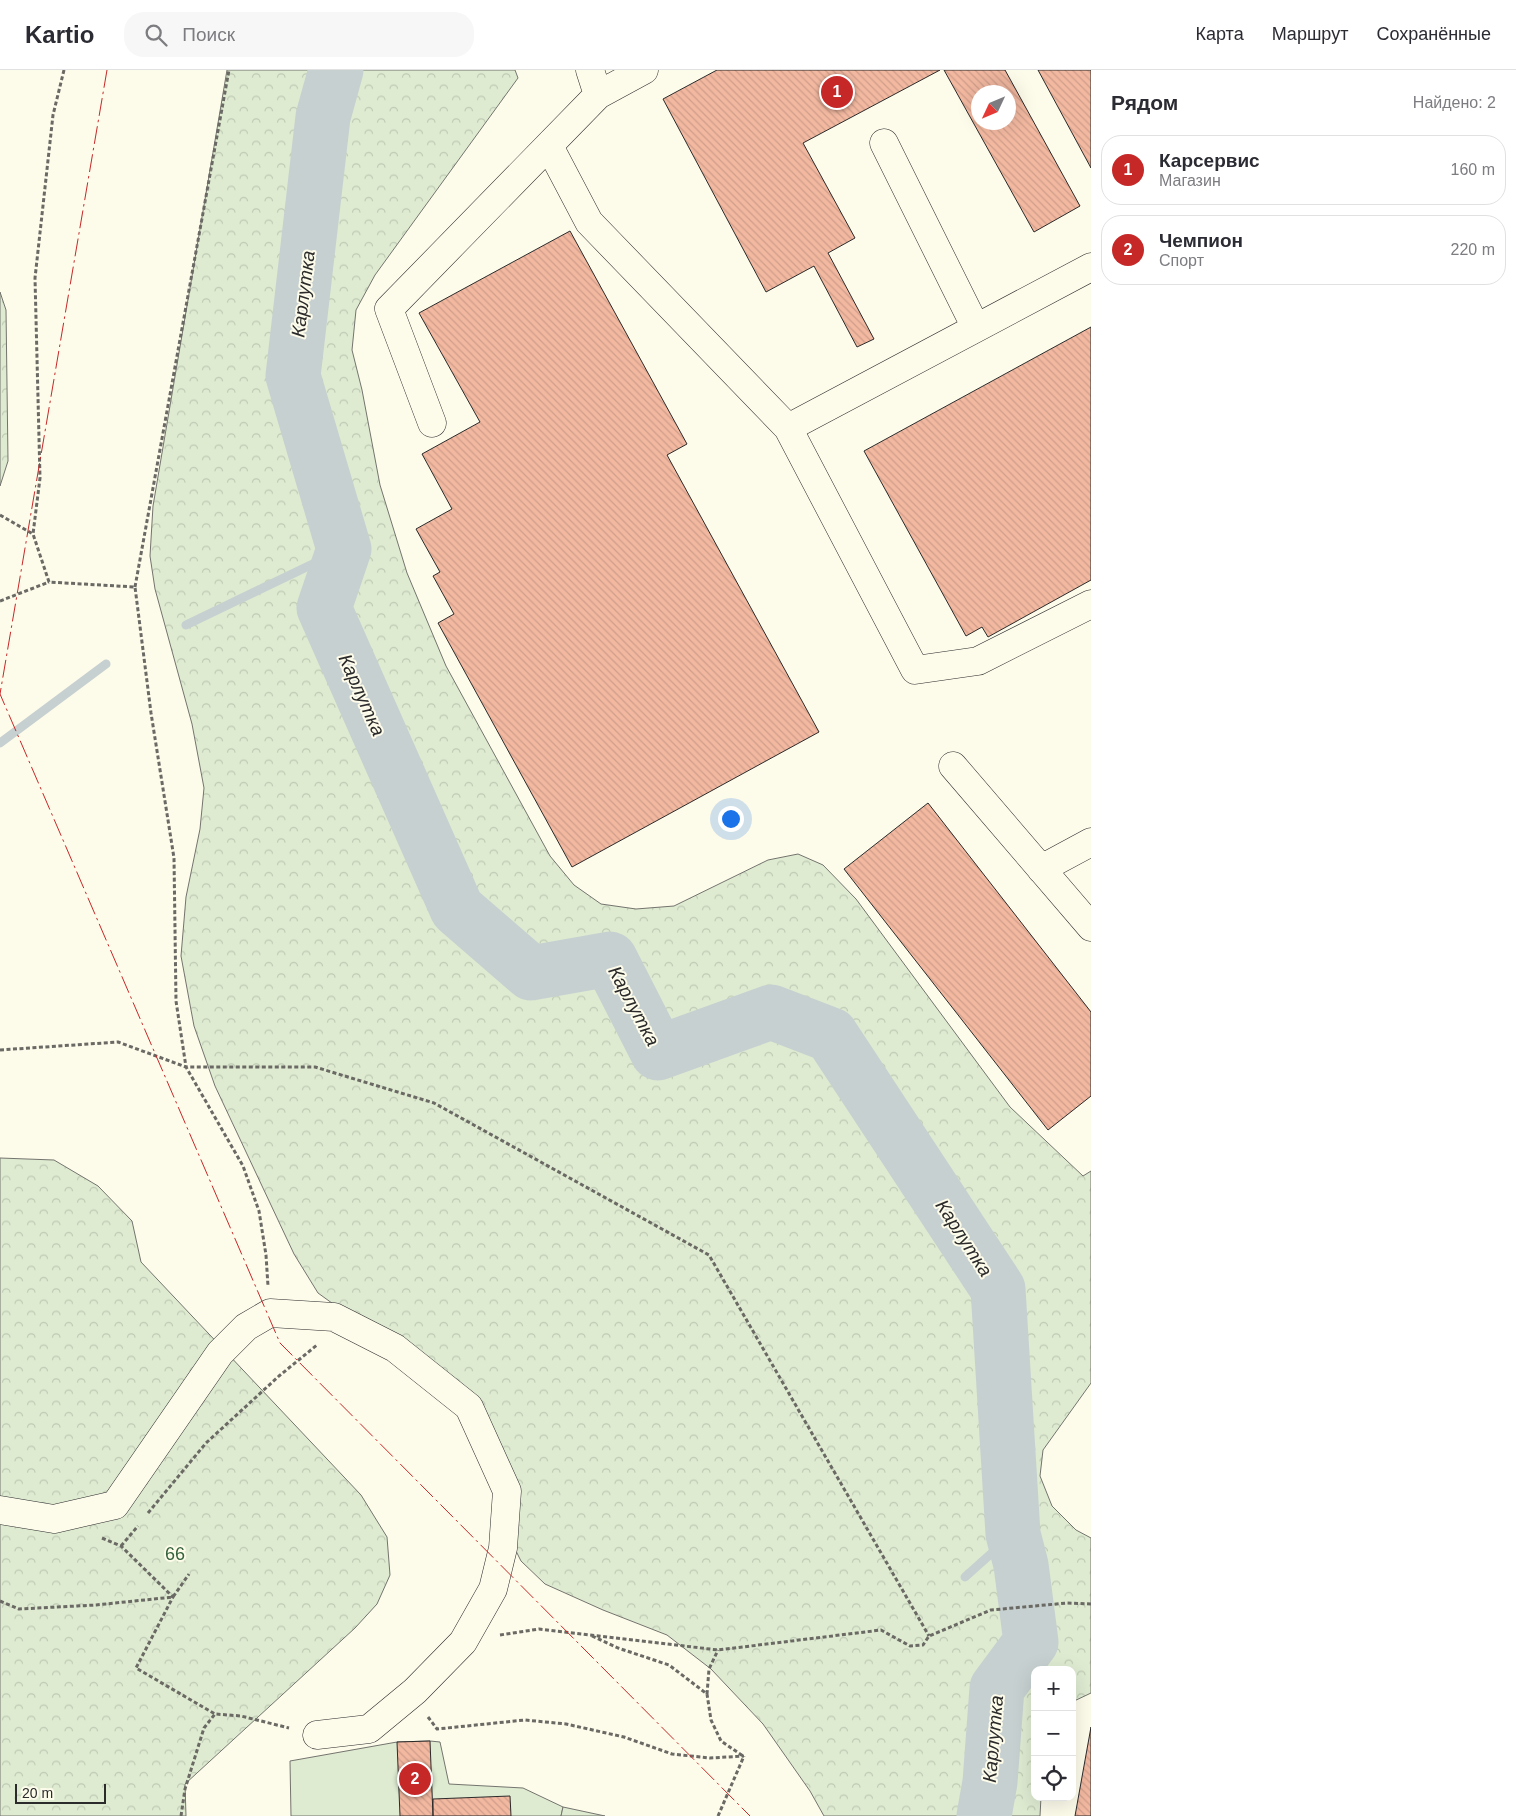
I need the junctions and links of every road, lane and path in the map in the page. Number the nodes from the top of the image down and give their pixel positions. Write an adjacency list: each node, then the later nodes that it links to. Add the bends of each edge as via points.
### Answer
1 (64, 70): 12 (path, via 53,115 35,278 40,478)
2 (229, 70): 14 (path)
3 (644, 70): 4 (lane)
4 (594, 83): 6 (lane)
5 (884, 143): 8 (lane)
6 (549, 146): 9 (lane, via 390,309); 10 (lane, via 589,222)
7 (1091, 267): 8 (lane)
8 (976, 328): 10 (lane)
9 (432, 422)
10 (788, 428): 16 (lane, via 915,670 978,661)
11 (0, 515): 12 (path)
12 (33, 534): 13 (path)
13 (49, 582): 14 (path); 15 (path)
14 (135, 587): 22 (path, via 174,858 176,1001)
15 (0, 601)
16 (1091, 604)
17 (952, 766): 19 (lane)
18 (1091, 842): 19 (lane)
19 (1041, 869): 20 (lane)
20 (1091, 927)
21 (0, 1050): 22 (path, via 118,1042)
22 (186, 1067): 23 (path, via 243,1166 259,1211); 33 (path, via 315,1067 434,1103 709,1255)
23 (270, 1313): 25 (lane, via 246,1327 220,1353 115,1505 54,1519); 34 (lane, via 334,1318 395,1348 469,1407 507,1491 503,1548 493,1589)
24 (319, 1344): 26 (path, via 206,1443)
25 (0, 1510)
26 (145, 1517)
27 (139, 1524): 29 (path, via 121,1546)
28 (189, 1574): 29 (path)
29 (172, 1597): 30 (path, via 19,1608); 38 (path, via 136,1668)
30 (0, 1601)
31 (1091, 1604): 33 (path, via 991,1610)
32 (588, 1634): 34 (path, via 539,1629); 35 (path); 37 (path, via 669,1666)
33 (928, 1636): 35 (path, via 923,1645 910,1646 881,1630)
34 (463, 1642): 36 (lane)
35 (718, 1650): 37 (path, via 709,1669)
36 (411, 1694): 39 (lane, via 369,1729); 40 (path, via 437,1729 525,1720 566,1724 624,1737 672,1754 710,1758)
37 (707, 1694): 40 (path, via 711,1720 721,1741)
38 (215, 1714): 39 (path, via 241,1716); 41 (path, via 204,1728 185,1789)
39 (317, 1735)
40 (744, 1756): 42 (path)
41 (182, 1816)
42 (718, 1816)

